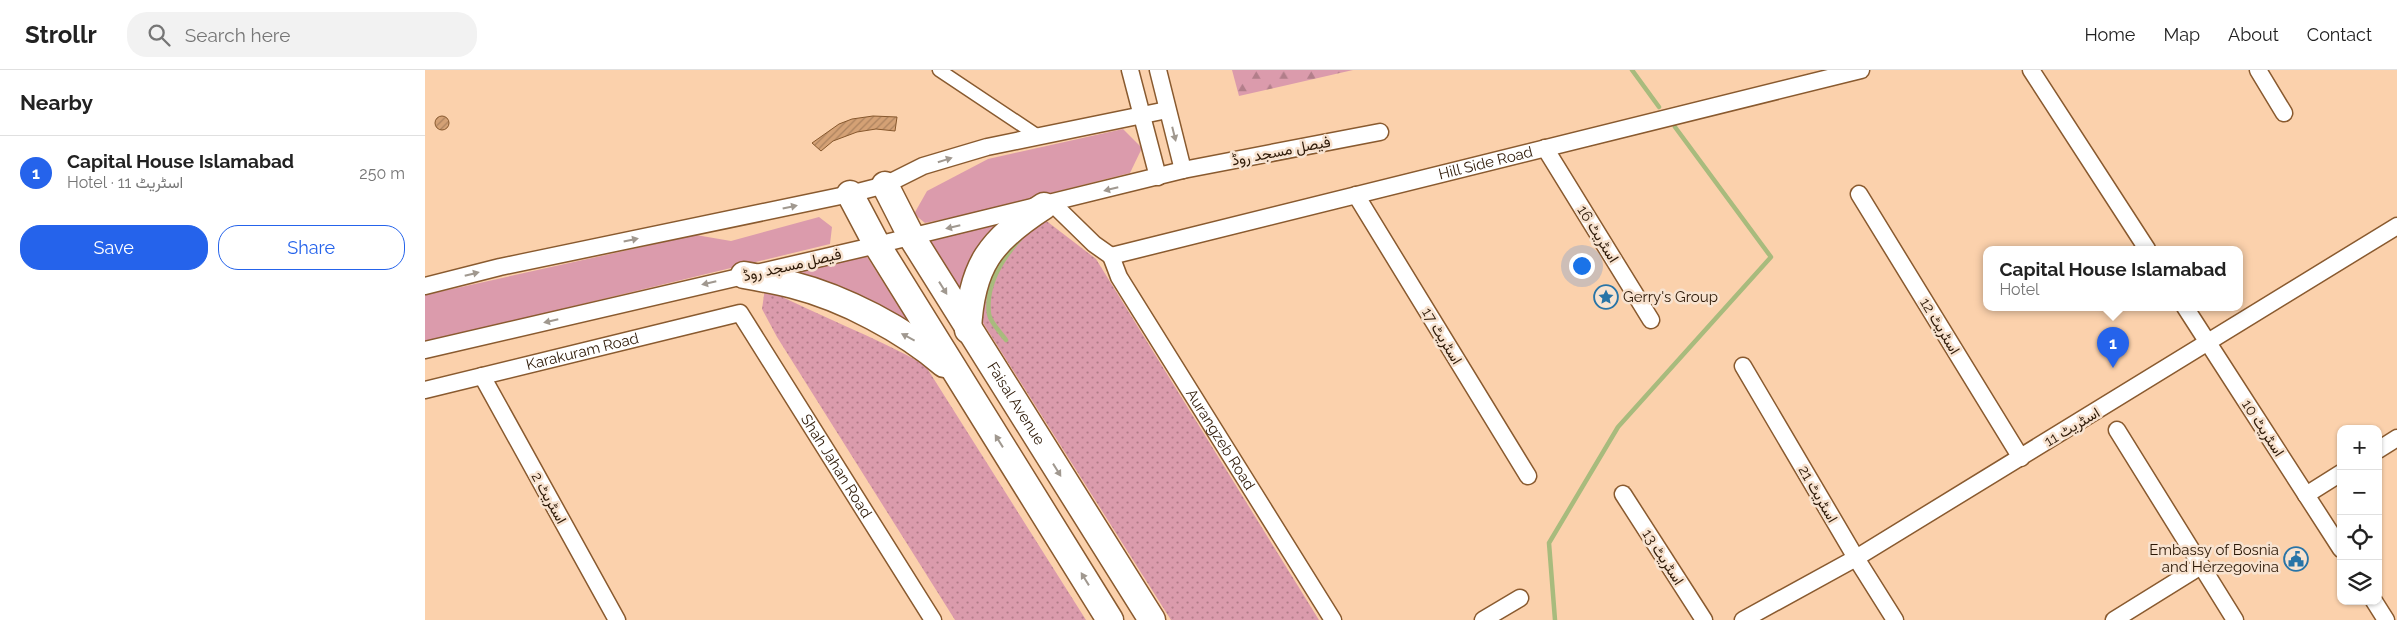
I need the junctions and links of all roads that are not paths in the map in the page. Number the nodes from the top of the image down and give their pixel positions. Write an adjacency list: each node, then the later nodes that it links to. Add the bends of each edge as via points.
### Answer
1 (939, 70): 11 (street)
2 (1130, 70): 9 (street)
3 (1157, 70): 7 (street)
4 (1861, 70): 12 (street, Hill Side Road)
5 (2031, 70): 23 (street)
6 (2258, 70): 8 (street)
7 (1167, 110): 9 (street); 13 (street, one-way to 13)
8 (2284, 113)
9 (1141, 115): 11 (street); 14 (street)
10 (1380, 132): 13 (street, فیصل مسجد روڈ)
11 (1038, 136): 15 (street, one-way to 11, via 923,166)
12 (1545, 148): 18 (street, Hill Side Road); 29 (street, اسٹریٹ 16)
13 (1183, 170): 14 (street, فیصل مسجد روڈ)
14 (1158, 177): 19 (street, فیصل مسجد روڈ, one-way to 19)
15 (885, 184): 16 (street); 21 (main road, Faisal Avenue)
16 (850, 194): 22 (main road); 26 (street, one-way to 16, via 500,267)
17 (1859, 194): 40 (street, اسٹریٹ 12)
18 (1356, 195): 24 (street, Hill Side Road); 41 (street, اسٹریٹ 17)
19 (1048, 204): 21 (street, فیصل مسجد روڈ, one-way to 21); 24 (street); 30 (main road, via 1009,230 991,248 969,300)
20 (2397, 226): 31 (street, اسٹریٹ 11)
21 (911, 236): 22 (street, فیصل مسجد روڈ); 30 (main road, Faisal Avenue, one-way to 30)
22 (877, 245): 25 (street, فیصل مسجد روڈ); 35 (main road)
23 (2145, 246)
24 (1111, 256): 54 (street, Aurangzeb Road, via 1123,284)
25 (744, 275): 32 (street, فیصل مسجد روڈ, one-way to 32); 35 (main road, one-way to 25, via 923,346 857,309 795,286)
26 (425, 286)
27 (2188, 311): 31 (street, اسٹریٹ 10)
28 (740, 312): 34 (street, Karakuram Road); 51 (street, Shah Jahan Road)
29 (1651, 320)
30 (968, 330): 53 (main road, Faisal Avenue, one-way to 53)
31 (2209, 344): 40 (street, اسٹریٹ 11); 44 (street, اسٹریٹ 10)
32 (425, 350)
33 (1743, 366): 46 (street, اسٹریٹ 21)
34 (482, 376): 36 (street, Karakuram Road); 50 (street, اسٹریٹ 2)
35 (960, 378): 52 (main road, one-way to 35)
36 (425, 390)
37 (2117, 430): 47 (street)
38 (2397, 438): 39 (street)
39 (2382, 447)
40 (2021, 458): 46 (street, اسٹریٹ 11)
41 (1528, 476)
42 (2337, 476): 44 (street)
43 (1623, 494): 56 (street, اسٹریٹ 13)
44 (2306, 495): 45 (street, اسٹریٹ 10)
45 (2337, 544)
46 (1856, 558): 57 (street, اسٹریٹ 11); 58 (street, اسٹریٹ 21)
47 (2201, 566): 59 (street); 60 (street)
48 (1520, 598): 55 (street)
49 (2377, 605): 61 (street)
50 (617, 620)
51 (933, 620)
52 (1110, 620)
53 (1151, 620)
54 (1333, 620)
55 (1483, 620)
56 (1704, 620)
57 (1743, 620)
58 (1895, 620)
59 (2114, 620)
60 (2235, 620)
61 (2387, 620)

